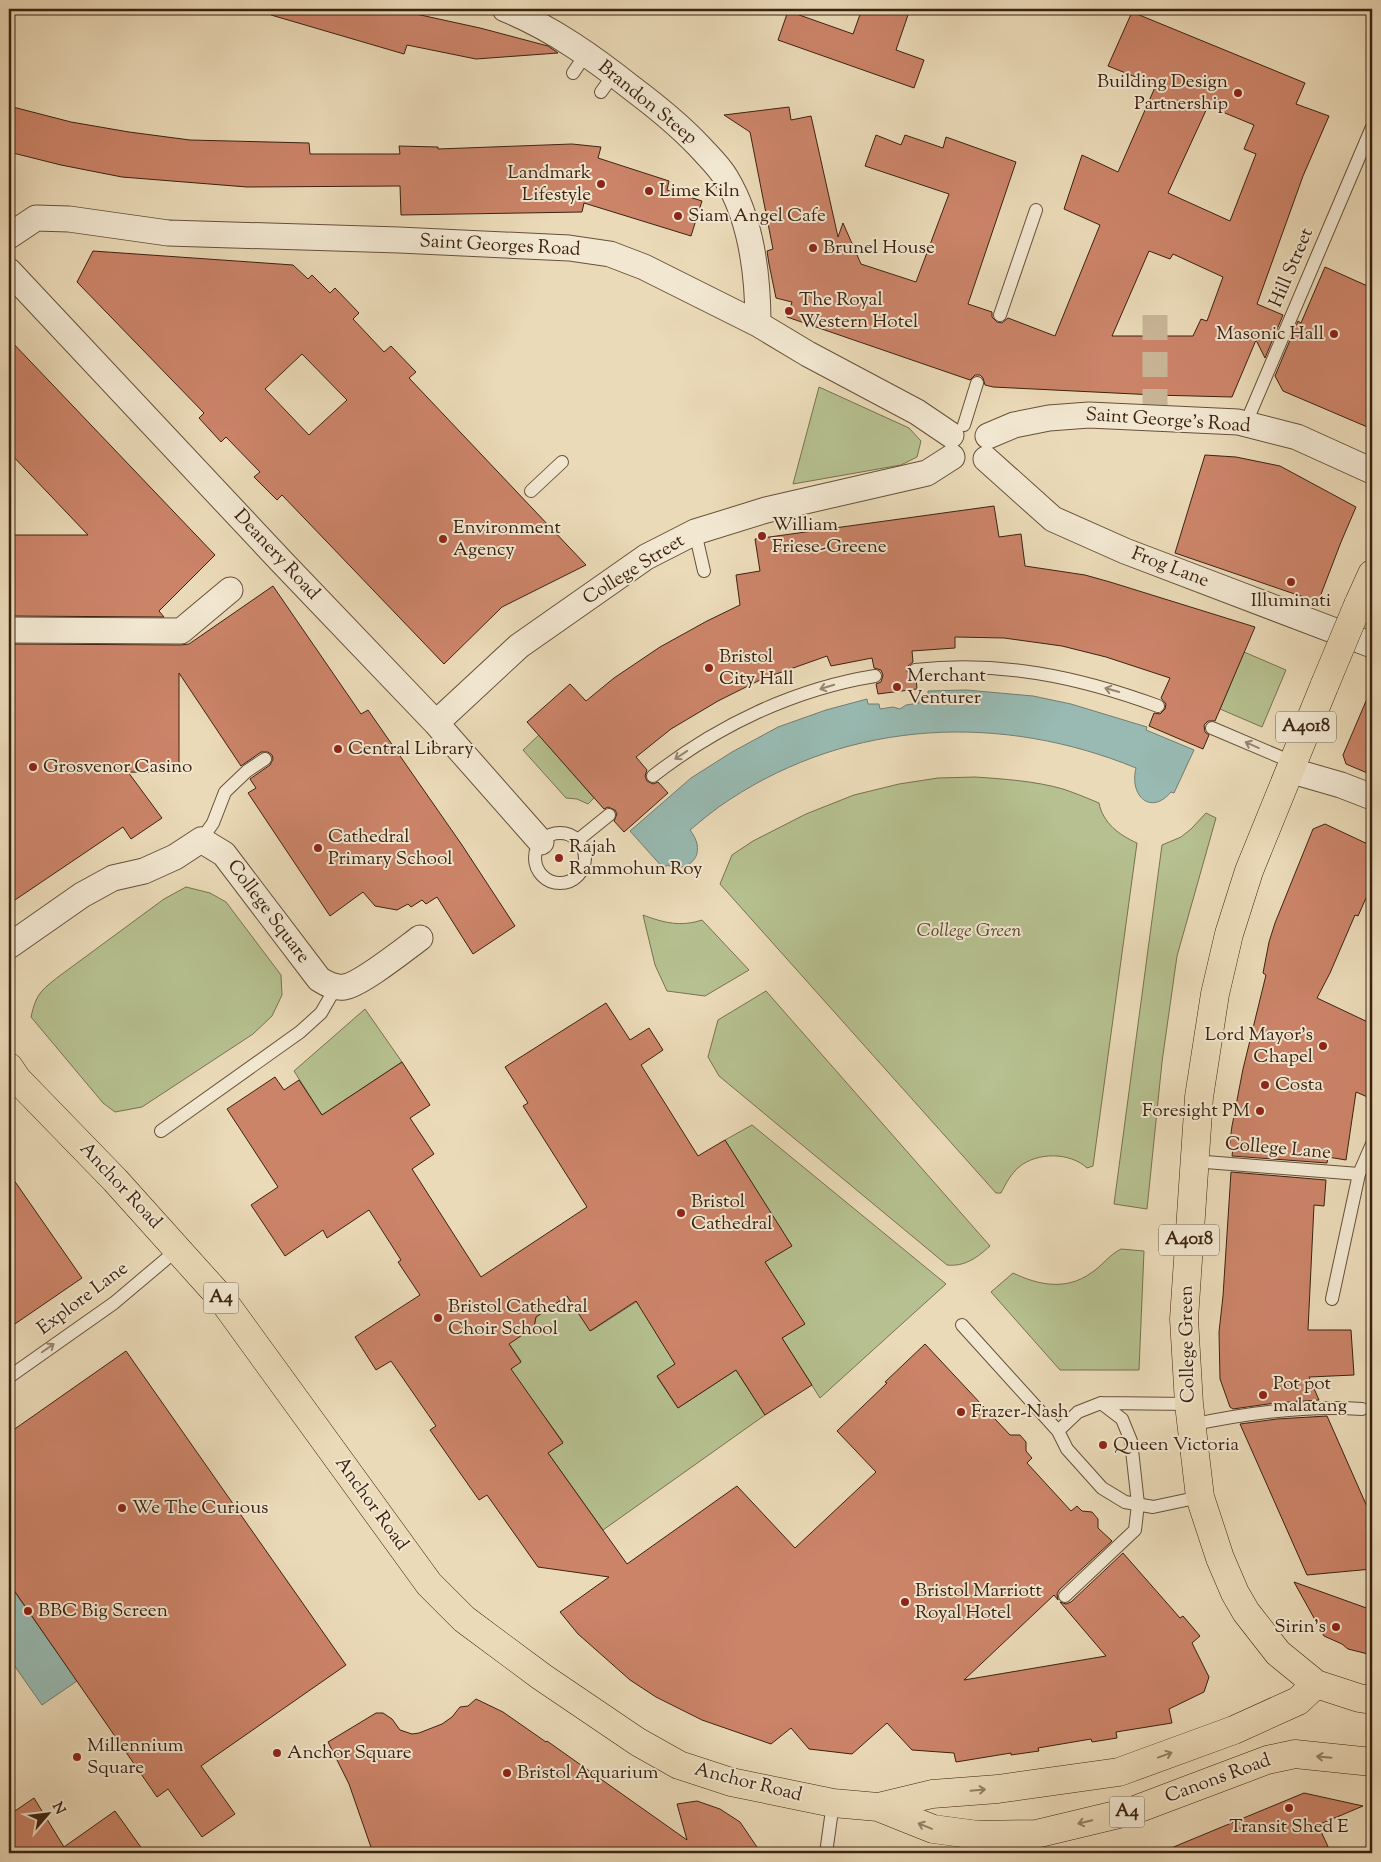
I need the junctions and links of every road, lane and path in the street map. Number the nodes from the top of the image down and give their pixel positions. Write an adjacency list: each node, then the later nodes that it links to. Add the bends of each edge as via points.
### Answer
1 (505, 9): 7 (street, Brandon Steep, via 539,25 580,64 678,124 726,177 740,208 751,246 758,290)
2 (1372, 127): 9 (lane, Hill Street)
3 (1036, 210): 6 (lane)
4 (9, 236): 7 (street, Saint Georges Road, via 36,218 69,219 168,233 569,248 610,254 644,267)
5 (9, 271): 24 (street, Deanery Road)
6 (1000, 315)
7 (758, 324): 10 (street, Saint Georges Road, via 917,412)
8 (977, 383): 10 (lane)
9 (1246, 423): 11 (street, Saint George's Road, via 1089,415 1049,418 1014,425); 13 (street, Saint George's Road, via 1297,438)
10 (956, 439): 11 (street, via 975,426 984,431); 11 (street, via 958,464 968,468 979,465); 15 (street, College Street, via 927,473 766,510)
11 (987, 448): 20 (street, Frog Lane, via 1053,519 1128,544)
12 (562, 462): 14 (lane)
13 (1372, 471)
14 (531, 491)
15 (695, 532): 16 (lane); 24 (street, College Street, via 646,557 519,646)
16 (704, 570)
17 (1372, 574): 27 (main road, A4018, bridge)
18 (230, 590): 19 (street, via 181,630)
19 (9, 630)
20 (1372, 645)
21 (915, 670): 23 (lane, one-way to 21, via 1090,684 1008,668)
22 (875, 676): 28 (lane, one-way to 28, via 822,688 750,716 704,740)
23 (1158, 706)
24 (436, 723): 33 (street, Deanery Road)
25 (1212, 728): 27 (lane, one-way to 25)
26 (265, 759): 31 (lane, via 225,792 213,823)
27 (1290, 766): 29 (street); 40 (main road, College Green / A4018, via 1249,871 1229,934 1208,1036)
28 (652, 776)
29 (1372, 797)
30 (609, 815): 32 (lane)
31 (201, 840): 35 (street, via 176,857 98,886); 36 (street, College Square, via 224,854 319,979)
32 (578, 840): 33 (lane, via 563,833 553,834); 33 (lane, via 585,851 583,868 562,883 546,878 537,866 536,850)
33 (541, 842)
34 (420, 938): 36 (street, via 362,979 346,987)
35 (9, 946)
36 (336, 987): 38 (lane, via 321,1013 300,1032)
37 (9, 1067): 42 (main road, Anchor Road / A4)
38 (161, 1131)
39 (1372, 1144): 41 (lane)
40 (1193, 1160): 41 (lane, College Lane); 48 (main road, College Green / A4018, via 1184,1320)
41 (1359, 1174): 43 (lane)
42 (178, 1249): 45 (lane, Explore Lane, one-way to 42, via 114,1303); 56 (main road, Anchor Road / A4, via 222,1299 429,1584 464,1619 542,1677 638,1742 679,1765 731,1782)
43 (1332, 1298)
44 (962, 1325): 49 (lane)
45 (9, 1377)
46 (1101, 1403): 48 (lane); 49 (lane, via 1078,1412); 51 (lane, via 1122,1419 1131,1441)
47 (1362, 1409): 48 (lane, via 1336,1407 1241,1415)
48 (1190, 1415): 50 (main road, College Green / A4018)
49 (1058, 1431): 51 (lane, via 1067,1449 1102,1488 1126,1502)
50 (1200, 1497): 51 (lane, via 1152,1507); 53 (main road, College Green / A4018, via 1220,1558 1246,1612 1278,1653)
51 (1138, 1504): 52 (lane, via 1135,1530)
52 (1065, 1596)
53 (1316, 1684): 54 (main road, College Green / A4018); 57 (main road, A4, one-way to 53, via 932,1794 998,1789 1119,1772 1240,1727 1298,1700)
54 (1372, 1700)
55 (1372, 1762): 57 (main road, Canons Road / A4, one-way to 57, via 1295,1754 1226,1774 1132,1811 1036,1834 978,1835 933,1829)
56 (833, 1803): 57 (main road, Canons Road / A4); 58 (lane)
57 (878, 1807)
58 (826, 1853)

